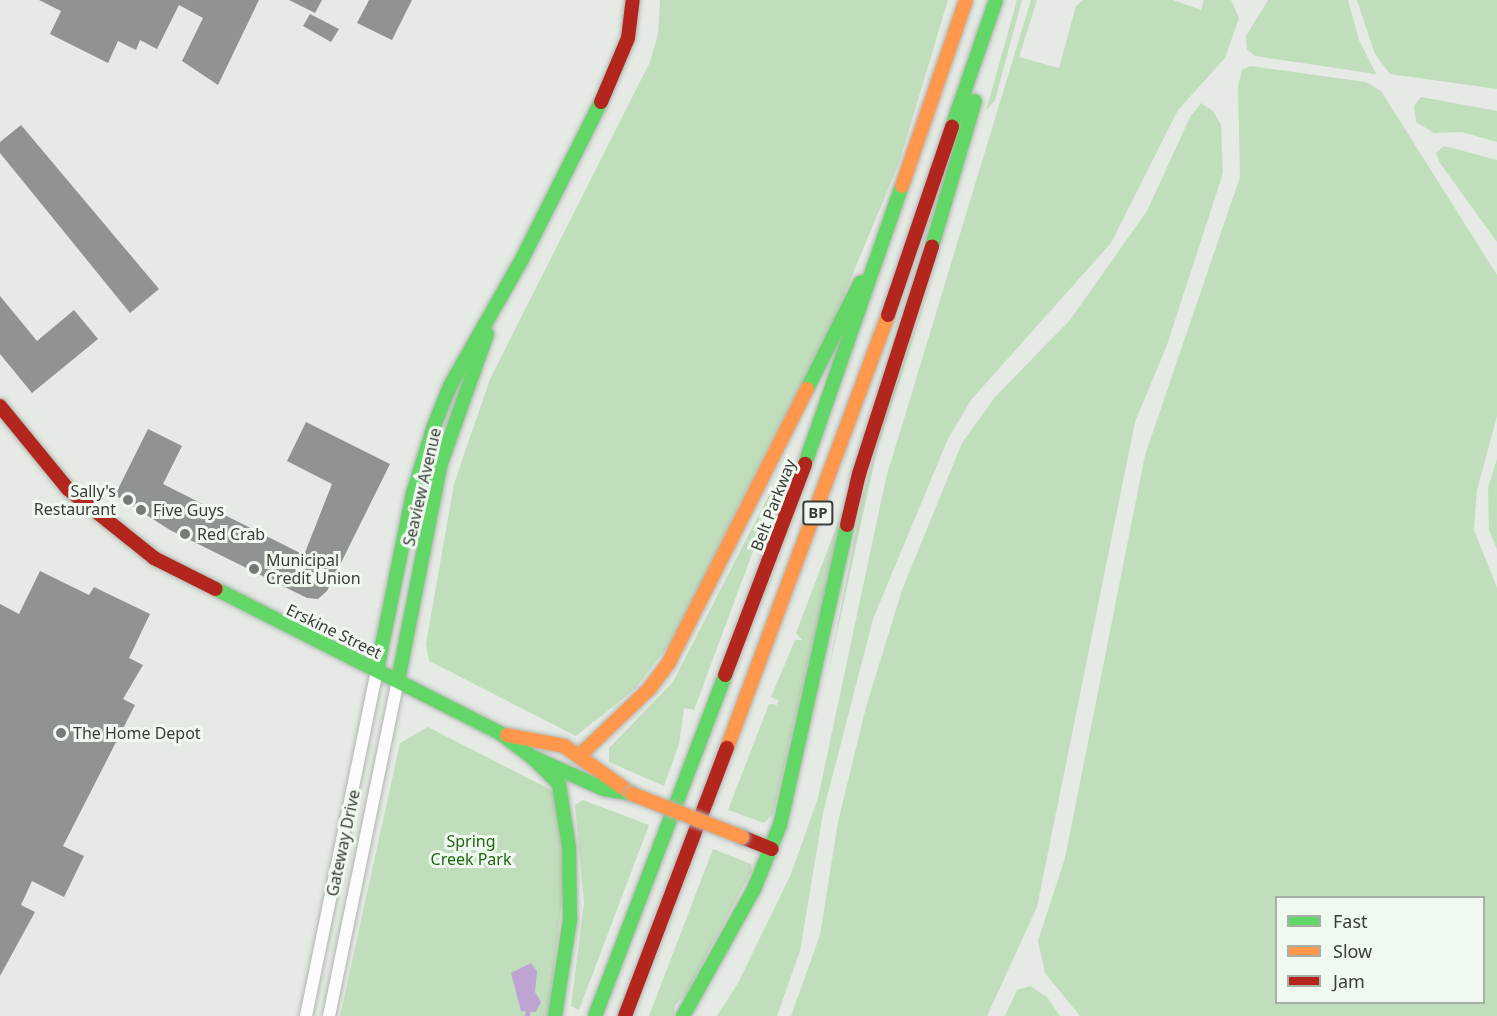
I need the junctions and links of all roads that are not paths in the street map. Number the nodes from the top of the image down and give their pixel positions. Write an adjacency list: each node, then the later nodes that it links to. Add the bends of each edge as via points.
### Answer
1 (633, 0): 5 (main road, Seaview Avenue, via 628,38 616,71)
2 (966, 0): 4 (main road, Belt Parkway / BP)
3 (995, 2): 13 (main road, via 967,137 859,474 797,759); 18 (main road, BP, via 849,426)
4 (893, 219): 10 (main road, via 674,654 649,689); 17 (main road, Belt Parkway / BP, via 792,503)
5 (496, 307): 7 (main road, Seaview Avenue, via 450,386 427,444); 8 (main road, Seaview Avenue, via 440,466)
6 (0, 406): 7 (main road, Erskine Street, via 68,489 140,549)
7 (377, 670): 8 (main road, Erskine Street); 14 (street, Gateway Drive)
8 (398, 681): 9 (main road, Erskine Street); 15 (street, Gateway Drive)
9 (500, 733): 10 (main road, Erskine Street, via 564,746); 11 (main road, Erskine Street)
10 (579, 756): 12 (main road, Erskine Street)
11 (532, 757): 12 (main road, Erskine Street, via 604,789); 16 (main road, via 559,784 570,848 569,931)
12 (632, 794): 13 (main road, Erskine Street, bridge)
13 (772, 849): 19 (main road)
14 (306, 1016)
15 (329, 1016)
16 (555, 1016)
17 (595, 1016)
18 (625, 1016)
19 (683, 1016)

